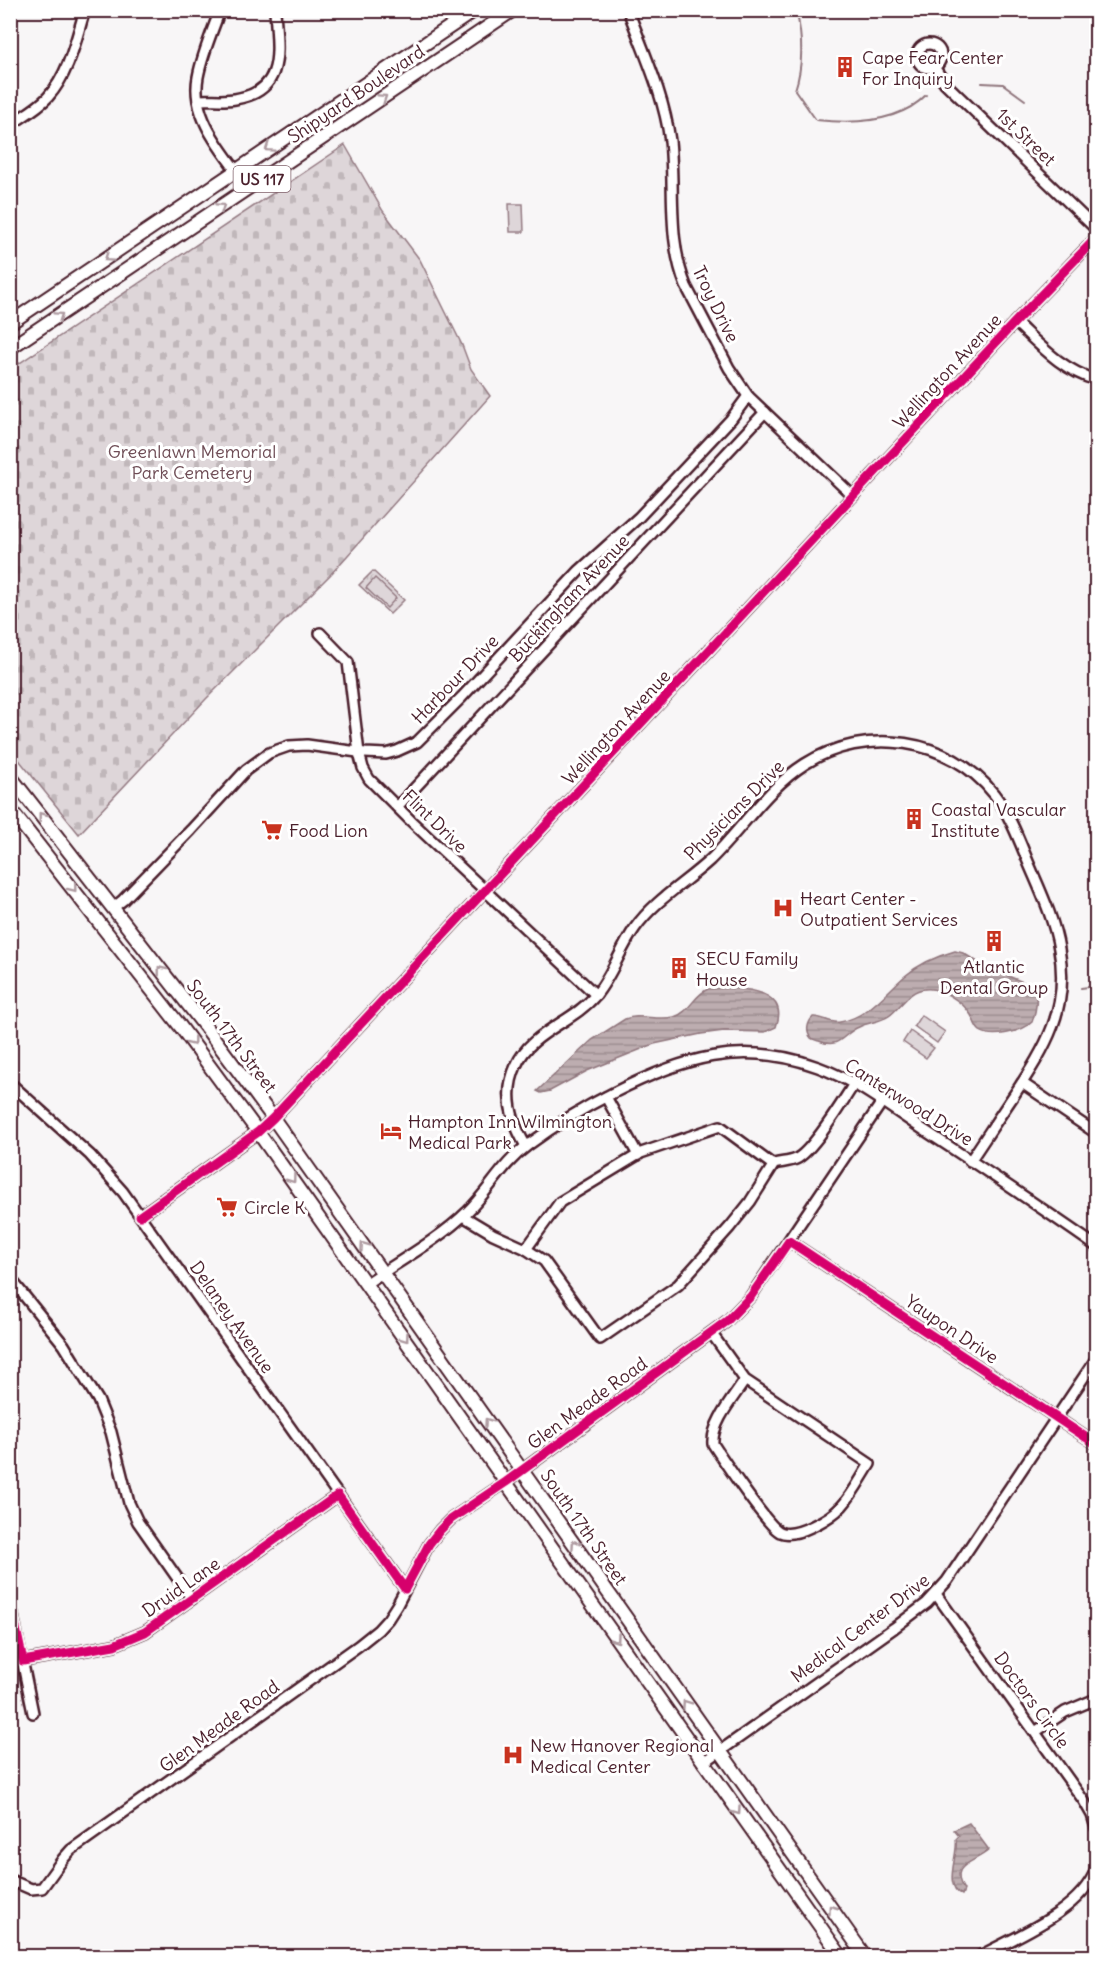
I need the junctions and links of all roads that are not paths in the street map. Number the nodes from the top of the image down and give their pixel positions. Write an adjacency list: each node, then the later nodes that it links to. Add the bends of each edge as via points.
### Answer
1 (85, 10): 9 (street, via 68,63 55,88 37,107)
2 (219, 10): 8 (street, via 197,79)
3 (275, 10): 8 (street, via 278,61 270,81 248,96)
4 (513, 10): 11 (main road, Shipyard Boulevard / US 117, one-way to 4)
5 (628, 10): 18 (street, Troy Drive, via 667,122 674,242 680,272 729,368)
6 (470, 12): 10 (main road, Shipyard Boulevard / US 117, one-way to 10)
7 (934, 68): 12 (street, 1st Street)
8 (198, 100): 10 (street, via 205,123)
9 (10, 125)
10 (237, 170): 11 (street); 15 (main road, Shipyard Boulevard / US 117, one-way to 15)
11 (249, 188): 16 (main road, Shipyard Boulevard / US 117, one-way to 11)
12 (1096, 229)
13 (1096, 238): 14 (street, Wellington Avenue)
14 (1015, 322): 17 (street, via 1060,363); 20 (street, Wellington Avenue)
15 (10, 323)
16 (10, 348)
17 (1096, 380)
18 (748, 396): 19 (street, Troy Drive); 22 (street, Harbour Drive, via 639,518 579,571 417,742 386,754)
19 (765, 412): 20 (street, Troy Drive); 24 (street, Buckingham Avenue)
20 (853, 496): 26 (street, Wellington Avenue)
21 (320, 633): 22 (street, Flint Drive, via 348,662)
22 (359, 753): 24 (street, Flint Drive, via 369,778); 27 (street, Harbour Drive, via 307,745 279,749 262,757)
23 (10, 776): 27 (main road, South 17th Street, one-way to 23)
24 (397, 807): 26 (street, Flint Drive)
25 (10, 809): 35 (main road, South 17th Street, one-way to 35)
26 (485, 892): 28 (street, Flint Drive); 34 (street, Wellington Avenue)
27 (113, 908): 34 (main road, South 17th Street, one-way to 27)
28 (596, 995): 30 (street, Physicians Drive, via 643,918 710,859 791,774 822,755 852,745 906,743 949,756 992,792 1014,827 1052,920 1061,962 1059,1008 1044,1048); 37 (street, Physicians Drive, via 535,1042 516,1066 510,1085 510,1106)
29 (10, 1083): 41 (street, Delaney Avenue, via 90,1155)
30 (1022, 1083): 36 (street); 39 (street, Canterwood Drive)
31 (854, 1084): 32 (street, Canterwood Drive, via 798,1061 729,1054 664,1069); 33 (street, Canterwood Drive); 40 (street, via 802,1155)
32 (606, 1096): 37 (street, Canterwood Drive); 38 (street)
33 (882, 1102): 39 (street, Canterwood Drive); 43 (street, Glen Meade Road)
34 (273, 1118): 35 (street, Wellington Avenue); 46 (main road, South 17th Street, one-way to 34)
35 (258, 1131): 41 (street, Wellington Avenue); 48 (main road, South 17th Street, one-way to 48)
36 (1096, 1133)
37 (526, 1146): 42 (street, Canterwood Drive)
38 (638, 1155): 40 (street, via 720,1126); 45 (street, via 560,1202)
39 (970, 1161): 44 (street, Canterwood Drive)
40 (773, 1165): 45 (street, via 750,1202 678,1285 600,1339 544,1261)
41 (140, 1216): 56 (street, Delaney Avenue)
42 (463, 1216): 45 (street); 46 (street, Canterwood Drive)
43 (789, 1241): 49 (street, Glen Meade Road, via 751,1296); 52 (street, Yaupon Drive)
44 (1096, 1246)
45 (526, 1249)
46 (383, 1272): 48 (street, Canterwood Drive); 54 (main road, South 17th Street, one-way to 46)
47 (10, 1278): 59 (street, via 64,1345 98,1400 138,1522)
48 (367, 1283): 55 (main road, South 17th Street, one-way to 55)
49 (712, 1334): 51 (street); 54 (street, Glen Meade Road)
50 (1096, 1359): 52 (street, Medical Center Drive)
51 (746, 1380): 51 (street, via 717,1424 713,1444 779,1532 787,1534 808,1528 842,1506 870,1464)
52 (1057, 1419): 53 (street, Yaupon Drive); 58 (street, Medical Center Drive)
53 (1096, 1444)
54 (522, 1470): 55 (street, Glen Meade Road); 65 (main road, South 17th Street, one-way to 54)
55 (506, 1482): 57 (street, Glen Meade Road, via 440,1530); 66 (main road, South 17th Street, one-way to 66)
56 (338, 1495): 57 (street, Delaney Avenue); 59 (street, Druid Lane)
57 (405, 1589): 69 (street, Glen Meade Road, via 388,1619 370,1637 71,1850 45,1886 31,1889)
58 (936, 1594): 64 (street, Doctors Circle); 65 (street, Medical Center Drive)
59 (192, 1599): 61 (street, Druid Lane, via 132,1639)
60 (10, 1601): 61 (street)
61 (23, 1661): 63 (street)
62 (1096, 1699): 64 (street, via 1065,1712)
63 (33, 1713)
64 (1035, 1732): 67 (street, Doctors Circle, via 1084,1801)
65 (720, 1752): 66 (street, Medical Center Drive); 71 (main road, South 17th Street, one-way to 65)
66 (703, 1763): 70 (main road, South 17th Street, one-way to 70)
67 (1096, 1828)
68 (1096, 1869): 72 (street, via 1083,1893 1068,1907)
69 (10, 1880)
70 (841, 1956)
71 (866, 1956)
72 (980, 1956)

